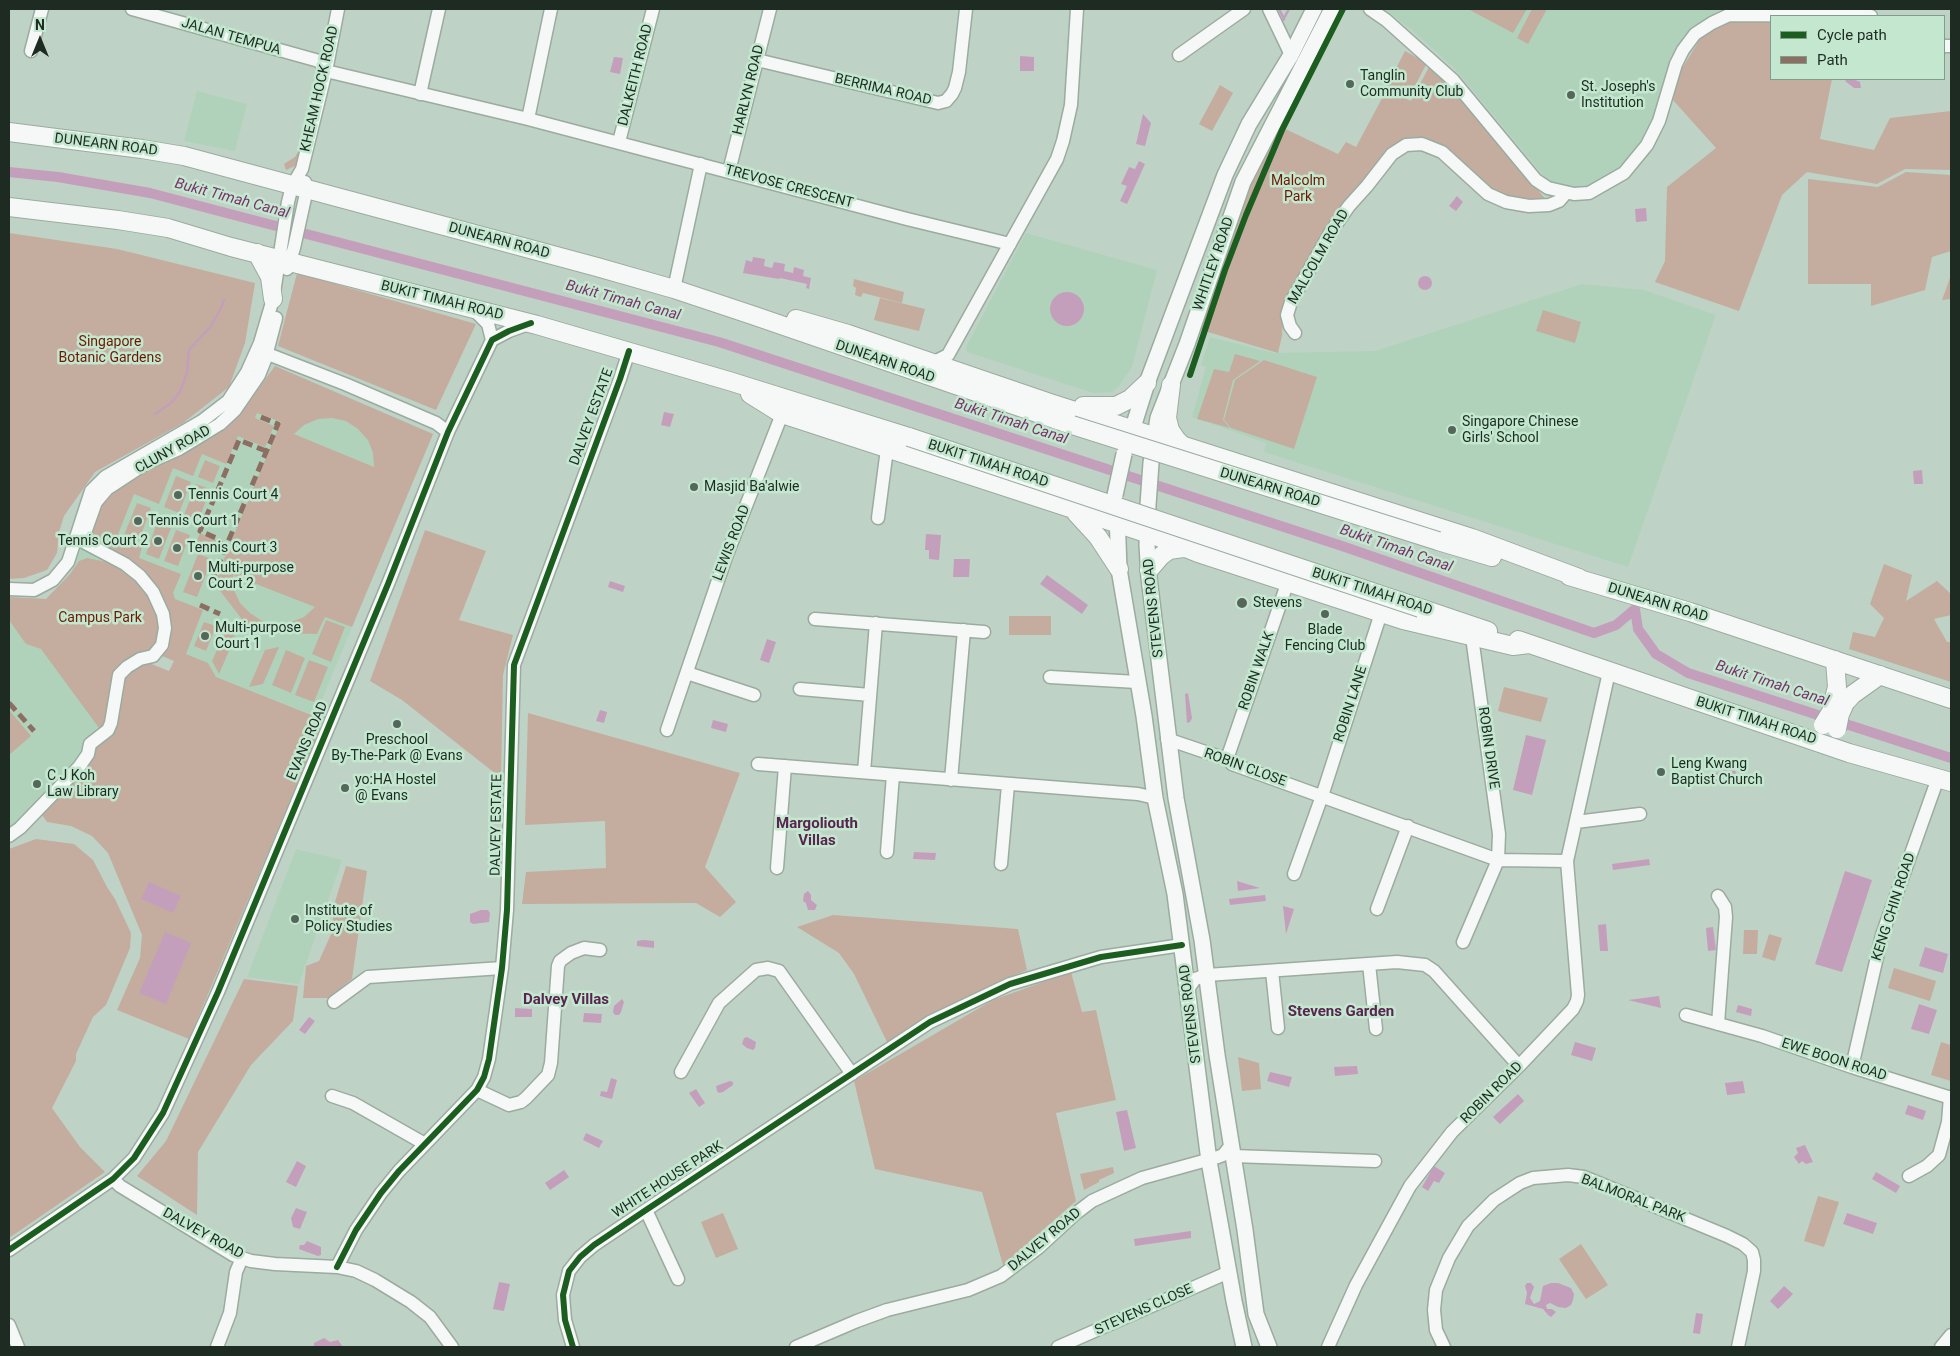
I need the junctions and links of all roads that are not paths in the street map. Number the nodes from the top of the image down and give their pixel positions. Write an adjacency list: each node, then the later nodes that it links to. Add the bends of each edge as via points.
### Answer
1 (42, 9): 17 (street)
2 (132, 9): 21 (street, JALAN TEMPUA, via 319,61)
3 (338, 9): 21 (street, KHEAM HOCK ROAD)
4 (438, 9): 22 (street)
5 (552, 9): 23 (street)
6 (653, 9): 25 (street, DALKEITH ROAD)
7 (770, 9): 20 (street, HARLYN ROAD)
8 (966, 9): 20 (street, BERRIMA ROAD, via 955,88 946,101 938,103)
9 (1078, 9): 31 (street, via 1071,105 1063,141 1048,178)
10 (1244, 9): 18 (street)
11 (1269, 9): 19 (street)
12 (1314, 9): 19 (main road, WHITLEY ROAD)
13 (1332, 9): 46 (main road, WHITLEY ROAD, via 1243,182)
14 (1370, 9): 29 (street, MALCOLM ROAD, via 1453,80 1536,180 1548,188)
15 (1730, 12): 16 (street, MALCOLM ROAD); 29 (street, MALCOLM ROAD, via 1696,34 1683,50 1659,121 1647,145 1624,173 1590,193)
16 (1836, 15)
17 (31, 51)
18 (1180, 55)
19 (1291, 55): 45 (main road, WHITLEY ROAD, via 1249,124 1225,176)
20 (757, 60): 27 (street, HARLYN ROAD)
21 (326, 71): 22 (street, TREVOSE CRESCENT); 28 (street, KHEAM HOCK ROAD)
22 (420, 94): 23 (street, TREVOSE CRESCENT)
23 (528, 119): 25 (street, TREVOSE CRESCENT)
24 (9, 132): 28 (highway, DUNEARN ROAD, via 166,152)
25 (619, 142): 26 (street, TREVOSE CRESCENT)
26 (702, 164): 27 (street, TREVOSE CRESCENT); 34 (street)
27 (729, 171): 31 (street, TREVOSE CRESCENT)
28 (296, 192): 33 (street, KHEAM HOCK ROAD); 33 (street, KHEAM HOCK ROAD, via 303,206); 34 (highway, DUNEARN ROAD)
29 (1566, 193): 38 (street, MALCOLM ROAD, via 1549,205 1506,202 1488,194 1442,152 1422,144 1406,145 1392,154 1330,233 1291,302 1287,315)
30 (9, 207): 32 (highway, BUKIT TIMAH ROAD, via 168,228)
31 (1010, 244): 42 (street)
32 (256, 253): 33 (highway, BUKIT TIMAH ROAD); 35 (highway, via 270,277)
33 (286, 253): 35 (street, CLUNY ROAD); 36 (highway, BUKIT TIMAH ROAD); 41 (street, CLUNY ROAD)
34 (674, 289): 43 (highway, DUNEARN ROAD)
35 (273, 299): 41 (street, CLUNY ROAD)
36 (472, 308): 37 (highway, BUKIT TIMAH ROAD); 39 (street, via 488,324)
37 (531, 323): 39 (street); 40 (highway, BUKIT TIMAH ROAD)
38 (1295, 333)
39 (492, 340): 50 (street, EVANS ROAD)
40 (629, 351): 44 (highway, BUKIT TIMAH ROAD); 116 (street, DALVEY ESTATE, via 514,665 508,910)
41 (262, 352): 50 (street, via 427,419); 58 (street, CLUNY ROAD, via 259,374 236,399 220,424 96,493 96,502)
42 (948, 361): 43 (highway); 47 (highway)
43 (931, 370): 62 (highway, DUNEARN ROAD, bridge, via 1072,425 1438,541)
44 (729, 381): 48 (highway); 71 (highway, BUKIT TIMAH ROAD, bridge, via 909,437)
45 (1147, 383): 47 (highway, via 1130,399 1116,406 1087,407); 49 (main road, WHITLEY ROAD)
46 (1172, 385): 51 (main road, WHITLEY ROAD); 52 (highway, via 1168,418 1170,430)
47 (1050, 402): 49 (highway)
48 (782, 414): 53 (highway); 74 (street, LEWIS ROAD, via 726,557)
49 (1133, 428): 51 (highway); 56 (main road, WHITLEY ROAD, bridge, via 1115,495)
50 (448, 432): 137 (street, EVANS ROAD, via 218,992 159,1119 134,1158)
51 (1154, 435): 52 (highway); 57 (main road, WHITLEY ROAD)
52 (1184, 446): 62 (highway, via 1472,538)
53 (887, 450): 54 (highway); 55 (street)
54 (1072, 509): 56 (highway); 60 (highway, via 1098,537)
55 (878, 518)
56 (1117, 524): 57 (highway); 60 (main road, STEVENS ROAD)
57 (1147, 535): 59 (highway); 61 (main road, STEVENS ROAD)
58 (79, 540): 64 (street, via 68,562 53,580 34,590); 101 (street, via 125,564 153,592 163,614 162,645 153,656 140,659 119,675 108,730 90,744 79,768)
59 (1183, 548): 61 (highway, via 1169,550); 63 (highway)
60 (1118, 569): 77 (main road, STEVENS ROAD)
61 (1149, 570): 86 (main road, STEVENS ROAD)
62 (1579, 578): 72 (highway, DUNEARN ROAD)
63 (1289, 583): 65 (highway); 88 (street, ROBIN WALK)
64 (9, 589)
65 (1381, 613): 70 (highway); 96 (street, ROBIN LANE)
66 (815, 619): 67 (street)
67 (876, 623): 68 (street); 80 (street)
68 (964, 630): 69 (street); 93 (street)
69 (984, 632)
70 (1472, 637): 71 (highway, via 1513,646); 103 (street, ROBIN DRIVE, via 1499,824)
71 (1530, 644): 73 (highway, BUKIT TIMAH ROAD)
72 (1835, 660): 75 (highway, DUNEARN ROAD); 82 (highway)
73 (1609, 672): 85 (highway, BUKIT TIMAH ROAD); 99 (street, ROBIN ROAD)
74 (687, 673): 79 (street); 84 (street, LEWIS ROAD)
75 (1880, 675): 81 (highway, DUNEARN ROAD); 82 (highway)
76 (1050, 677): 77 (street)
77 (1138, 682): 97 (main road, STEVENS ROAD)
78 (800, 689): 80 (street)
79 (754, 695)
80 (870, 695): 91 (street)
81 (1951, 698)
82 (1840, 701): 83 (highway, bridge, via 1831,712)
83 (1830, 727): 85 (highway); 87 (highway)
84 (668, 730)
85 (1793, 733): 87 (highway, BUKIT TIMAH ROAD)
86 (1167, 739): 88 (street, ROBIN CLOSE); 110 (main road, STEVENS ROAD)
87 (1849, 752): 94 (highway, BUKIT TIMAH ROAD)
88 (1229, 760): 96 (street, ROBIN CLOSE, via 1232,764)
89 (758, 764): 90 (street)
90 (785, 766): 91 (street); 106 (street)
91 (864, 772): 92 (street)
92 (893, 775): 93 (street); 102 (street)
93 (952, 780): 95 (street)
94 (1945, 780): 126 (street, KENG CHIN ROAD, via 1882,935)
95 (1008, 785): 97 (street); 105 (street)
96 (1322, 796): 100 (street, ROBIN CLOSE); 107 (street)
97 (1155, 798): 112 (main road, STEVENS ROAD)
98 (1640, 814): 99 (street)
99 (1576, 822): 104 (street, ROBIN ROAD)
100 (1408, 826): 103 (street, ROBIN CLOSE); 109 (street)
101 (9, 836)
102 (886, 852)
103 (1498, 860): 104 (street, ROBIN CLOSE); 111 (street)
104 (1567, 861): 125 (street, ROBIN ROAD, via 1577,1001)
105 (1001, 864)
106 (777, 868)
107 (1294, 874)
108 (1718, 896): 122 (street, via 1725,907 1726,917)
109 (1376, 909)
110 (1202, 940): 114 (main road, via 1200,956); 118 (main road, STEVENS ROAD)
111 (1464, 942)
112 (1182, 945): 114 (main road, STEVENS ROAD); 128 (street, WHITE HOUSE PARK, via 1101,957 1010,984 930,1022)
113 (600, 950): 129 (street, via 584,948 560,961 548,1075 526,1098 514,1104 501,1103)
114 (1184, 963): 119 (main road, STEVENS ROAD)
115 (1370, 964): 117 (street); 124 (street); 125 (street, via 1413,963 1429,968)
116 (502, 968): 120 (street, via 368,977); 129 (street, DALVEY ESTATE, via 489,1059)
117 (1272, 971): 118 (street); 123 (street)
118 (1207, 976): 119 (street, via 1195,979); 133 (main road, STEVENS ROAD)
119 (1188, 989): 134 (main road, STEVENS ROAD)
120 (334, 1002)
121 (1686, 1015): 122 (street, EWE BOON ROAD)
122 (1718, 1024): 126 (street, EWE BOON ROAD)
123 (1278, 1028)
124 (1376, 1029)
125 (1519, 1066): 154 (street, ROBIN ROAD, via 1452,1132 1410,1186 1356,1285)
126 (1852, 1067): 131 (street, EWE BOON ROAD)
127 (680, 1072): 128 (street, via 719,1004 756,970 768,968 779,971)
128 (852, 1074): 138 (street, WHITE HOUSE PARK)
129 (476, 1090): 132 (street, DALVEY ESTATE)
130 (332, 1096): 132 (street, via 352,1103)
131 (1951, 1097): 136 (street, EWE BOON ROAD, via 1939,1156)
132 (425, 1144): 141 (street, DALVEY ESTATE, via 382,1193 356,1230)
133 (1232, 1150): 134 (street); 135 (street); 153 (main road, STEVENS ROAD, via 1256,1314)
134 (1209, 1161): 142 (main road, STEVENS ROAD); 150 (street, DALVEY ROAD, via 1142,1178 1092,1201 1001,1276 968,1290 879,1312)
135 (1376, 1161)
136 (1909, 1176)
137 (113, 1179): 139 (street); 140 (street, DALVEY ROAD)
138 (646, 1210): 143 (street); 149 (street, WHITE HOUSE PARK, via 594,1244 569,1271 563,1295 565,1320)
139 (9, 1250)
140 (242, 1258): 141 (street, DALVEY ROAD, via 275,1264); 147 (street, via 236,1272 230,1313)
141 (337, 1267): 148 (street, DALVEY ROAD, via 376,1280 411,1302 430,1317)
142 (1229, 1272): 151 (street, STEVENS CLOSE); 152 (main road, STEVENS ROAD)
143 (678, 1279)
144 (9, 1325): 146 (street)
145 (1951, 1335): 157 (street)
146 (18, 1347)
147 (217, 1347)
148 (452, 1347)
149 (573, 1347)
150 (796, 1347)
151 (1058, 1347)
152 (1244, 1347)
153 (1270, 1347)
154 (1328, 1347)
155 (1444, 1347): 156 (street, BALMORAL PARK, via 1436,1330 1436,1290 1449,1258 1468,1226 1494,1200 1520,1184 1533,1178 1568,1175 1584,1177 1726,1236 1752,1252 1754,1271)
156 (1738, 1347)
157 (1941, 1347)

